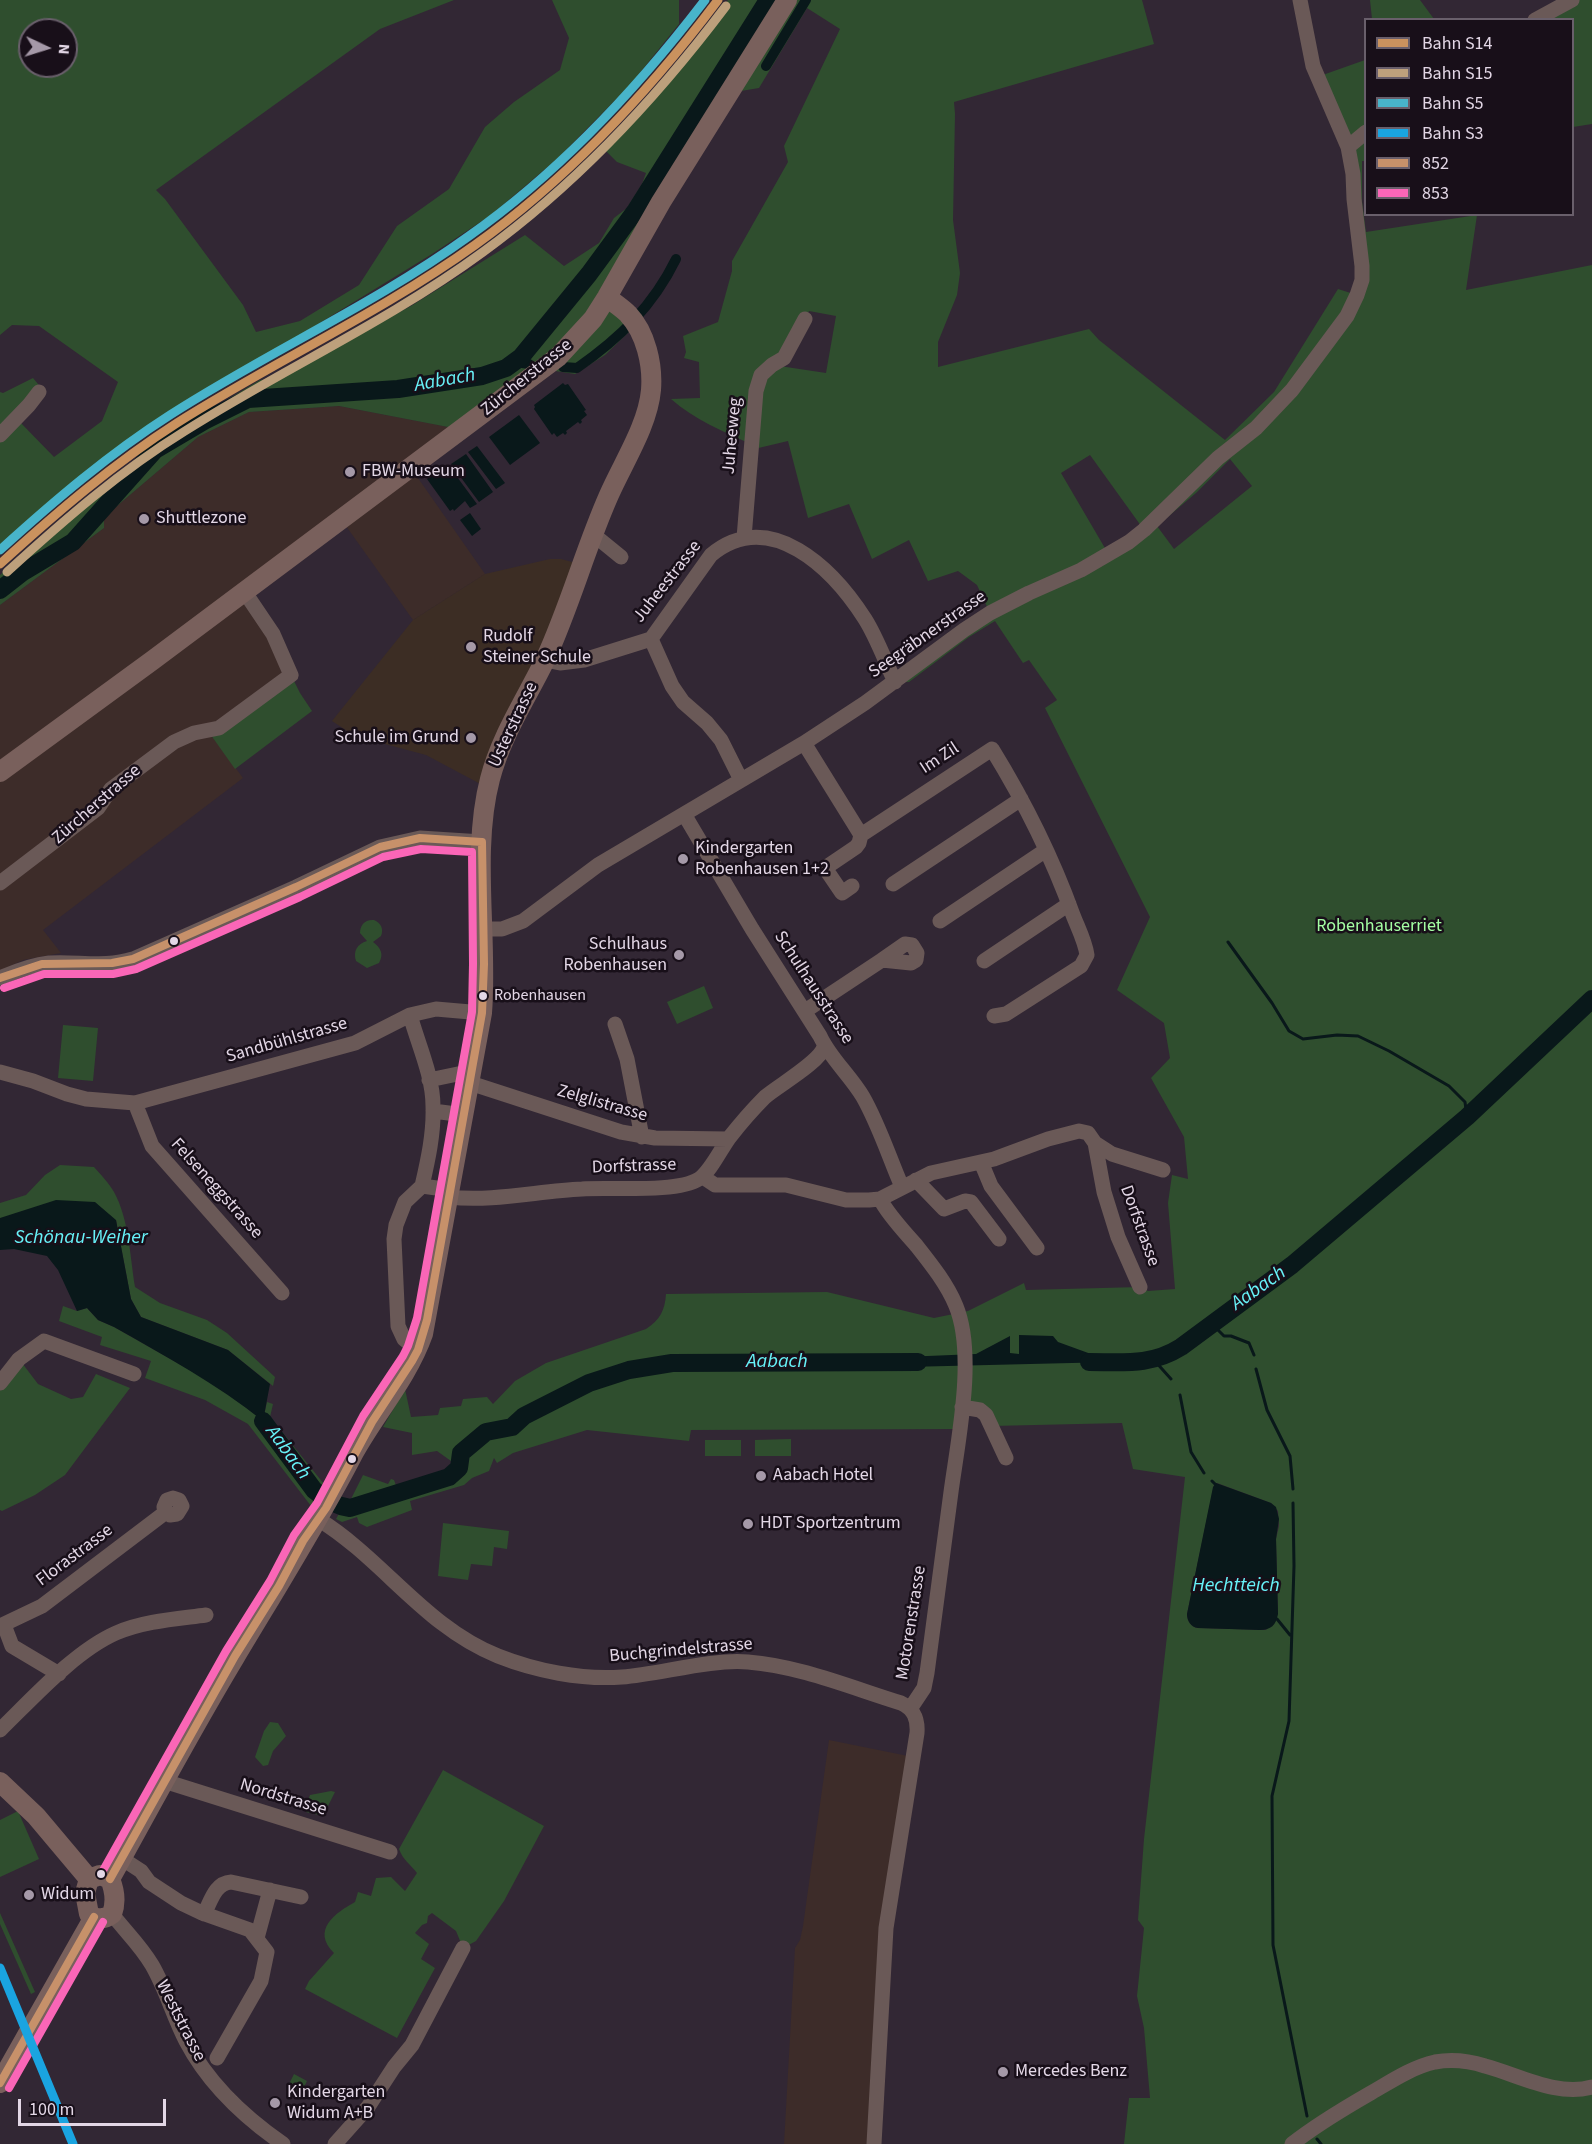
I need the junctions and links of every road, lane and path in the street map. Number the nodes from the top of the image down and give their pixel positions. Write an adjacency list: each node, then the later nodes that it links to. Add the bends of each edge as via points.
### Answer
1 (786, 0): 7 (main road, Zürcherstrasse, via 660,202)
2 (1300, 0): 6 (street, via 1313,66)
3 (1572, 0): 4 (street)
4 (1539, 18)
5 (1364, 133): 6 (street)
6 (1348, 147): 17 (street, Seegräbnerstrasse, via 1362,280 1347,316 1292,390 1256,428 1218,458 1129,542 1081,570 990,613)
7 (607, 297): 11 (main road, Usterstrasse, via 633,320 643,340 650,362 651,389 649,406); 14 (main road, Zürcherstrasse, via 593,319 558,357)
8 (805, 318): 12 (street, Juheeweg, via 784,358 761,375 756,391)
9 (39, 392): 10 (street)
10 (0, 435)
11 (594, 536): 13 (street); 16 (main road, Usterstrasse)
12 (744, 538): 15 (street, Juheestrasse, via 711,555); 17 (street, Juheestrasse, via 786,542 831,577 865,619)
13 (621, 557)
14 (244, 591): 19 (main road, Zürcherstrasse); 26 (street, Zürcherstrasse, via 273,634 291,675 219,728 174,742 111,789 98,808)
15 (651, 639): 16 (street, Juheestrasse, via 584,660); 20 (street, via 672,686 721,740)
16 (544, 660): 24 (main road, Usterstrasse, via 492,772 485,799)
17 (895, 682): 18 (street, Seegräbnerstrasse)
18 (804, 743): 20 (street, Seegräbnerstrasse); 23 (street)
19 (0, 772)
20 (741, 780): 22 (street, Seegräbnerstrasse)
21 (1021, 799): 23 (street, Im Zil, via 992,749); 25 (street, Im Zil); 27 (street)
22 (684, 814): 31 (street, Seegräbnerstrasse, via 597,866 523,921 502,929); 35 (street, Schulhausstrasse)
23 (861, 835): 28 (street, Im Zil, via 856,847 825,868 842,893)
24 (482, 842): 31 (main road, Usterstrasse); 34 (street, via 420,838 380,847 133,959 111,964 38,965)
25 (1046, 850): 29 (street, Im Zil); 30 (street)
26 (0, 884)
27 (893, 884)
28 (852, 886)
29 (1069, 904): 33 (street); 38 (street, Im Zil, via 1086,951 1084,963 1006,1014)
30 (939, 921)
31 (484, 929): 36 (main road, Usterstrasse)
32 (882, 960): 35 (street)
33 (984, 961)
34 (0, 978)
35 (805, 1011): 40 (street, Schulhausstrasse)
36 (482, 1013): 37 (street, Sandbühlstrasse, via 436,1009); 42 (main road, Usterstrasse)
37 (410, 1015): 43 (street); 44 (street, Sandbühlstrasse, via 355,1043)
38 (994, 1016)
39 (615, 1024): 47 (street, via 627,1059)
40 (824, 1047): 48 (street, via 815,1060 766,1097); 55 (street, Schulhausstrasse, via 865,1101)
41 (0, 1072): 44 (street, Sandbühlstrasse, via 86,1099)
42 (471, 1077): 43 (street); 46 (main road, Usterstrasse); 47 (street, Zelglistrasse)
43 (429, 1080): 45 (street)
44 (135, 1103): 61 (street, Felseneggstrasse, via 152,1146)
45 (433, 1111): 46 (street); 54 (street)
46 (464, 1115): 56 (main road, Usterstrasse)
47 (642, 1137): 48 (street, Zelglistrasse)
48 (728, 1139): 52 (street)
49 (1095, 1143): 50 (street, Dorfstrasse, via 1088,1133 1073,1131); 51 (street, Dorfstrasse, via 1112,1154); 60 (street, Dorfstrasse, via 1118,1237)
50 (981, 1162): 53 (street, Dorfstrasse); 59 (street, via 991,1186)
51 (1163, 1170)
52 (703, 1177): 56 (street, Dorfstrasse, via 677,1186 482,1198); 57 (street, Dorfstrasse, via 723,1186 774,1184 846,1200)
53 (916, 1180): 55 (street, Dorfstrasse); 58 (street, via 944,1209 971,1202)
54 (422, 1186): 56 (street, Dorfstrasse); 62 (street, via 405,1202 394,1239 398,1326 404,1340)
55 (902, 1187): 57 (street, Dorfstrasse)
56 (450, 1194): 62 (main road, Usterstrasse)
57 (880, 1199): 65 (street, Motorenstrasse, via 950,1293 961,1320)
58 (999, 1239)
59 (1037, 1248)
60 (1140, 1287)
61 (282, 1293)
62 (418, 1350): 67 (main road, Usterstrasse, via 364,1435)
63 (134, 1374): 64 (street, via 44,1341 20,1359)
64 (0, 1383)
65 (962, 1407): 66 (street, via 986,1415); 72 (street, Motorenstrasse, via 926,1681)
66 (1006, 1458)
67 (326, 1506): 72 (street, Buchgrindelstrasse, via 351,1542 443,1626 514,1661 555,1672 609,1678 746,1662 777,1665); 74 (main road, Usterstrasse)
68 (166, 1512): 70 (street, Florastrasse, via 49,1600)
69 (206, 1615): 71 (street, via 115,1634 90,1648)
70 (2, 1625): 71 (street, Florastrasse, via 12,1646)
71 (59, 1674): 73 (street)
72 (910, 1708): 91 (street, via 917,1733 886,1928)
73 (0, 1730)
74 (164, 1780): 76 (street, Nordstrasse); 77 (main road, Usterstrasse)
75 (0, 1782): 78 (main road, via 36,1816)
76 (390, 1852)
77 (121, 1858): 79 (main road, Usterstrasse); 82 (street, via 141,1871 149,1882)
78 (89, 1879): 79 (main road, via 100,1875); 83 (main road, via 89,1914)
79 (110, 1879): 83 (main road, via 115,1906)
80 (270, 1890): 81 (street); 82 (street, via 223,1882); 84 (street)
81 (301, 1897)
82 (204, 1914): 84 (street, via 250,1930)
83 (103, 1916): 87 (main road); 89 (street, Weststrasse, via 142,1950 187,2043 210,2077 235,2106)
84 (257, 1938): 86 (street, via 267,1952 261,1981)
85 (463, 1948): 90 (street, via 412,2045 368,2107)
86 (217, 2058)
87 (0, 2083)
88 (1592, 2087): 92 (street, via 1567,2091 1484,2066 1456,2060 1437,2061 1395,2078)
89 (282, 2144)
90 (335, 2144)
91 (874, 2144)
92 (1292, 2144)

